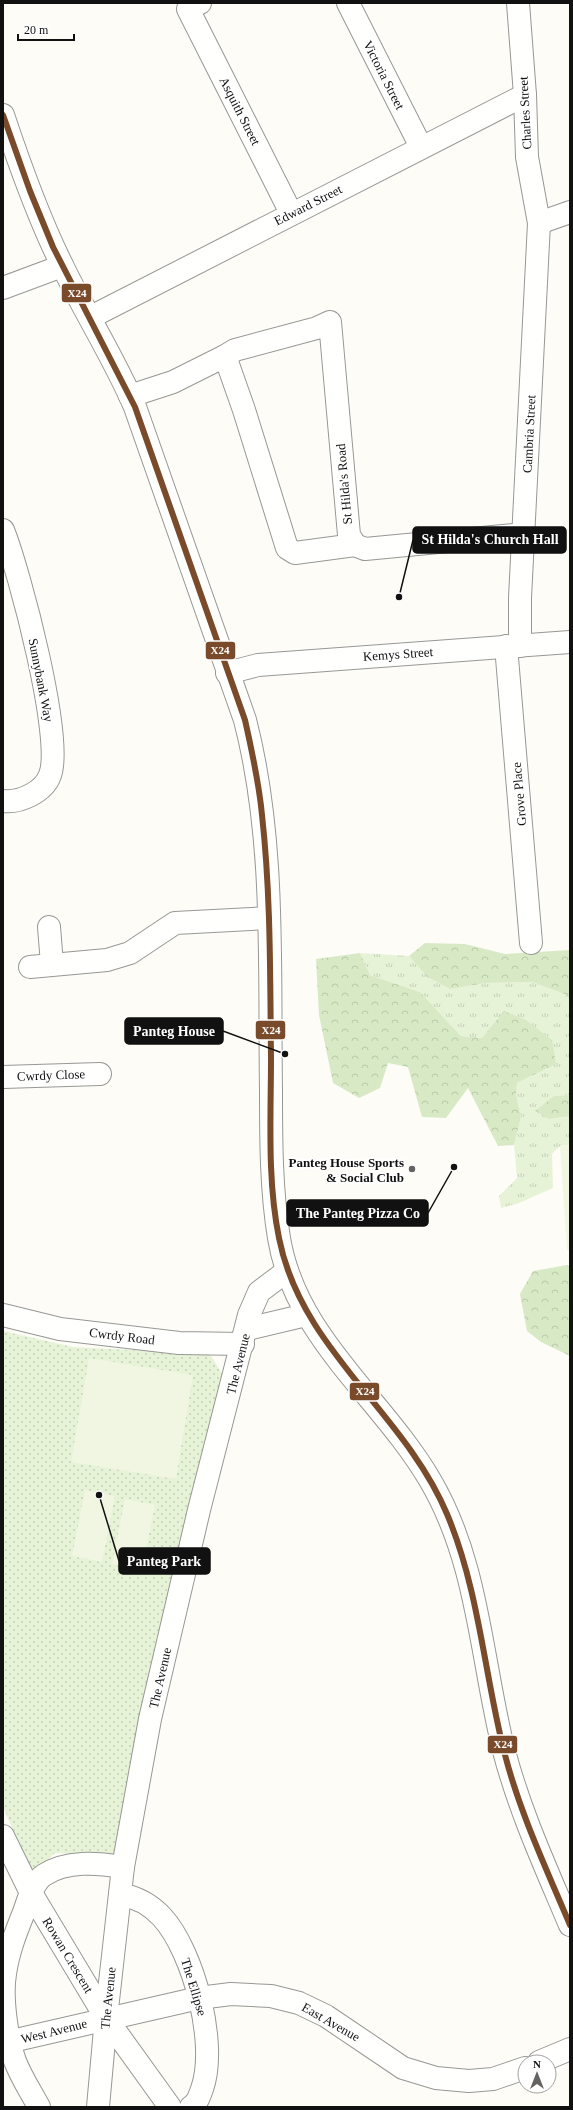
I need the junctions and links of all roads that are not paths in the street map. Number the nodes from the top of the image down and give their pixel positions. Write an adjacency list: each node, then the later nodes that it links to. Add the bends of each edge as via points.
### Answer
1 (348, 3): 6 (street, Victoria Street)
2 (518, 3): 4 (street, Charles Street)
3 (194, 6): 8 (street, Asquith Street)
4 (525, 95): 6 (street, Edward Street); 9 (street, Charles Street, via 527,157)
5 (3, 115): 10 (street, via 22,175)
6 (421, 147): 8 (street, Edward Street)
7 (570, 212): 9 (street)
8 (291, 213): 12 (street, Edward Street)
9 (539, 223): 16 (street, Cambria Street)
10 (62, 266): 11 (street); 12 (street)
11 (3, 288)
12 (91, 317): 14 (street)
13 (225, 356): 14 (street, via 173,382); 17 (street, via 286,548 295,553); 17 (street, St Hilda's Road, via 235,350 317,328 330,322 349,535)
14 (130, 396): 20 (street)
15 (3, 530): 21 (street, Sunnybank Way, via 29,618 45,690 53,760 50,776 31,796 11,802)
16 (524, 534): 17 (street, via 365,549); 19 (street, Cambria Street, via 520,598)
17 (355, 545)
18 (570, 642): 19 (street, Kemys Street)
19 (513, 646): 20 (street, Kemys Street, via 258,665); 24 (street, Grove Place)
20 (227, 673): 22 (street, via 245,720 255,760 265,845)
21 (3, 801)
22 (269, 918): 25 (street, via 175,923 130,953 107,960); 29 (street, via 273,1171 279,1239)
23 (49, 927): 25 (street)
24 (531, 942)
25 (52, 964): 26 (street)
26 (30, 967)
27 (100, 1074): 28 (street, Cwrdy Close)
28 (3, 1076)
29 (286, 1271): 31 (street); 32 (street, The Avenue, via 259,1292)
30 (3, 1315): 32 (street, Cwrdy Road, via 60,1329 179,1343)
31 (306, 1315): 32 (street, Cwrdy Road); 37 (street, via 341,1365 401,1436 431,1481 450,1520 467,1564 504,1749 519,1802)
32 (245, 1336): 34 (street, The Avenue, via 199,1510 150,1719)
33 (3, 1836): 35 (street, Rowan Crescent)
34 (123, 1867): 35 (street, via 70,1864 42,1876); 36 (street, The Avenue)
35 (31, 1893): 39 (street, Rowan Crescent); 40 (street, via 9,1952 5,1976)
36 (120, 1894): 38 (street, The Ellipse, via 139,1899 162,1917 179,1943 191,1970); 39 (street, The Avenue)
37 (570, 1925)
38 (199, 1998): 39 (street, East Avenue); 43 (street, East Avenue, via 231,1994 271,1996 299,2003 326,2016 403,2068 436,2078 469,2081 493,2079); 47 (street, The Ellipse, via 208,2040 206,2079 197,2103)
39 (106, 2018): 40 (street, West Avenue); 45 (street, The Avenue); 46 (street, Rowan Crescent)
40 (7, 2042): 44 (street)
41 (570, 2049): 42 (street)
42 (557, 2054)
43 (517, 2071)
44 (39, 2107)
45 (98, 2107)
46 (170, 2107)
47 (191, 2107)

